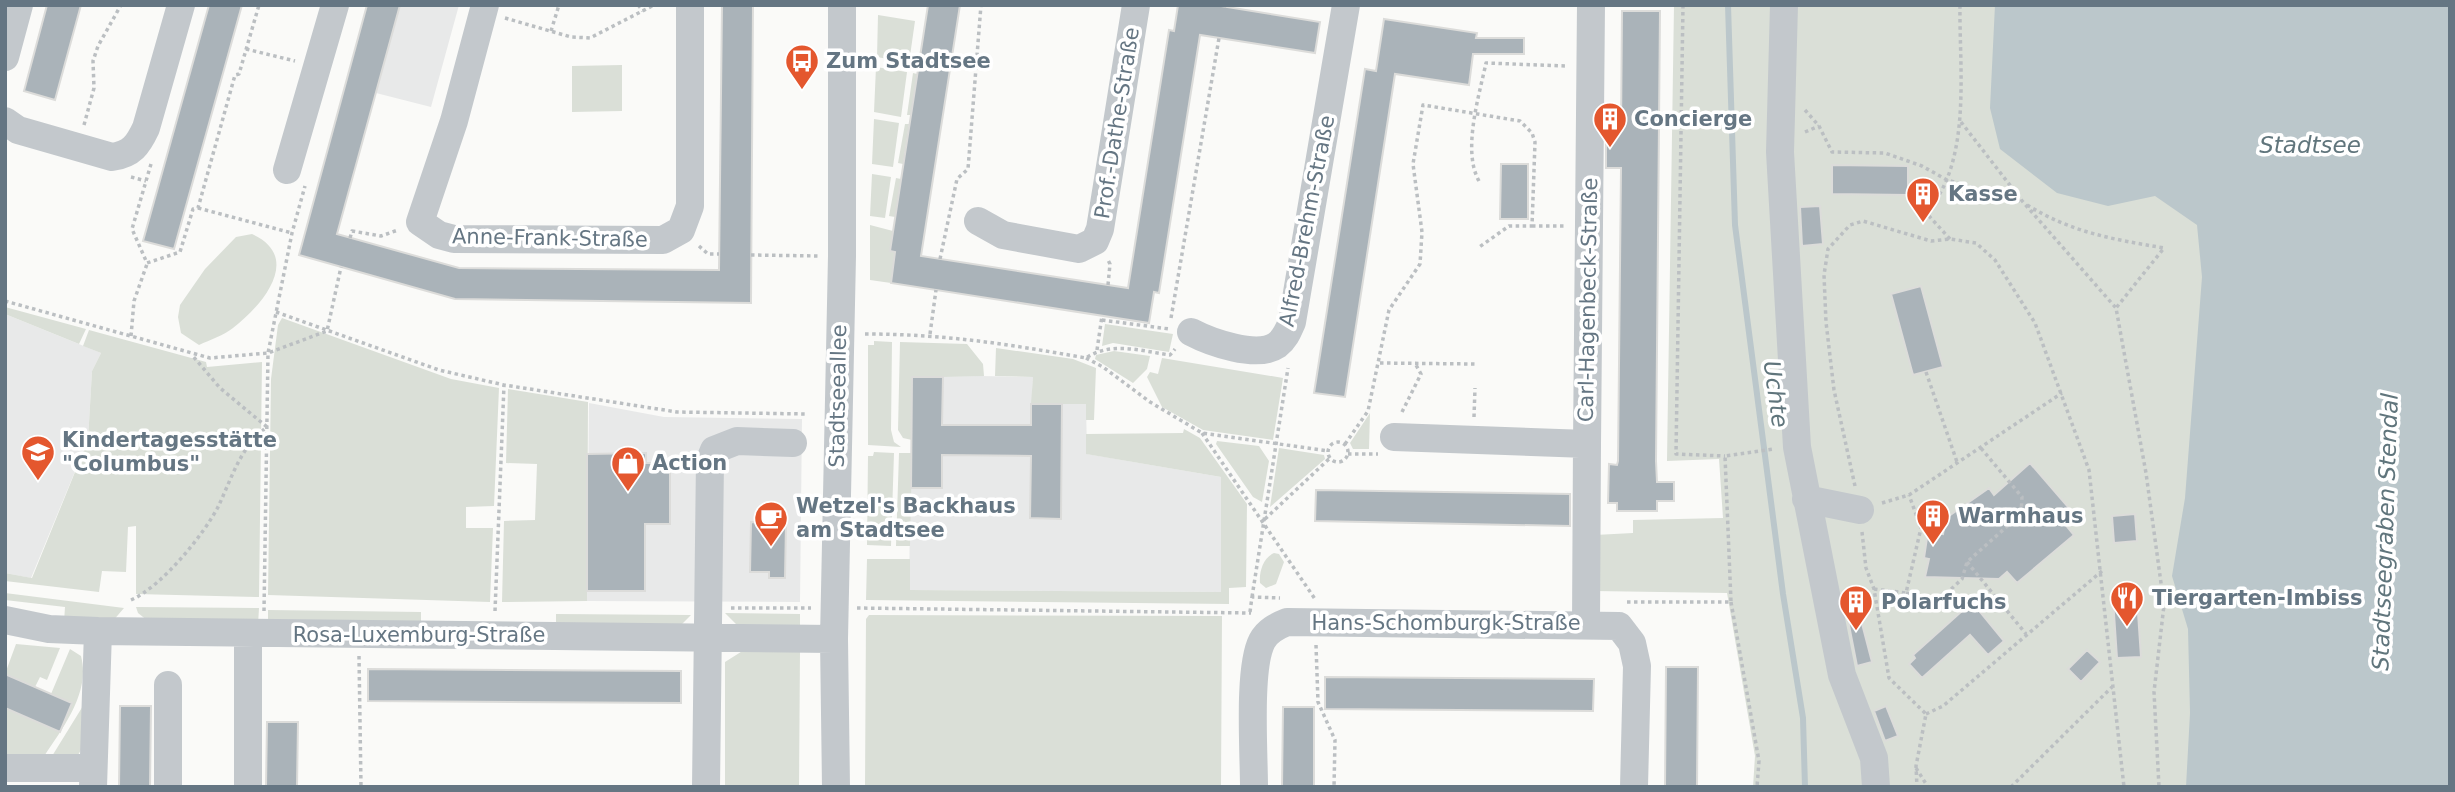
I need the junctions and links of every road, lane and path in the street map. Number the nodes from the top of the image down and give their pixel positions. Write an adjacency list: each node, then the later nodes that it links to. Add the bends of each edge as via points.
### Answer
1 (19, 5): 23 (street)
2 (121, 5): 31 (path, via 93,61 94,88)
3 (181, 5): 30 (street)
4 (259, 5): 22 (path)
5 (335, 5): 24 (street)
6 (559, 5): 20 (path)
7 (638, 5): 19 (path)
8 (654, 5): 19 (path)
9 (690, 5): 38 (street, Anne-Frank-Straße, via 690,206 681,230 663,240 454,239)
10 (842, 5): 46 (street, Stadtseeallee)
11 (981, 5): 47 (path, via 968,169 957,178)
12 (1136, 5): 37 (street, Prof.-Dathe-Straße, via 1095,241 1079,249 1003,235)
13 (1346, 5): 59 (street, Alfred-Brehm-Straße)
14 (1591, 5): 25 (street, Carl-Hagenbeck-Straße)
15 (1683, 5): 81 (path, via 1676,454)
16 (1784, 5): 26 (street)
17 (1960, 5): 29 (path)
18 (484, 8): 20 (path); 38 (street, Anne-Frank-Straße, via 454,121)
19 (643, 11): 20 (path, via 590,38)
20 (551, 31)
21 (1219, 38): 60 (path, via 1170,329 1102,318)
22 (246, 49): 24 (path); 36 (path)
23 (5, 57)
24 (317, 67): 32 (street)
25 (1591, 67): 27 (path, via 1486,63); 40 (street, Carl-Hagenbeck-Straße)
26 (1784, 85): 33 (path, via 1819,126 1832,152 1885,153); 85 (street, via 1781,165 1797,447)
27 (1474, 114): 34 (path, via 1473,171); 39 (path, via 1520,121 1532,133); 64 (path, via 1423,105 1413,164 1422,232 1420,264 1389,310)
28 (5, 121): 31 (street, via 18,130)
29 (1961, 122): 33 (path); 35 (path)
30 (139, 145): 31 (street, via 126,155 112,157); 48 (path, via 153,157 132,229)
31 (78, 147)
32 (287, 170): 41 (path, via 308,174)
33 (1947, 180): 35 (path); 43 (path, via 1929,209 1930,218)
34 (1479, 181)
35 (2023, 202): 52 (path); 52 (path, via 2054,221 2091,235 2164,248)
36 (198, 208): 41 (path); 48 (path, via 193,209 180,252)
37 (978, 221)
38 (420, 222): 42 (path, via 381,236 352,231)
39 (1532, 226): 40 (path); 44 (path, via 1509,226)
40 (1589, 226): 77 (street, Carl-Hagenbeck-Straße)
41 (292, 233): 53 (path)
42 (350, 237)
43 (1950, 239): 69 (path, via 1976,243 1995,260 2035,323); 86 (path, via 1931,241 1863,221 1850,225 1828,249 1826,322 1834,390)
44 (1478, 248)
45 (751, 255): 46 (path)
46 (842, 256): 56 (street, Stadtseeallee)
47 (940, 259)
48 (147, 263): 58 (path, via 134,301)
49 (341, 267): 54 (path)
50 (936, 290): 57 (path)
51 (5, 301): 58 (path)
52 (2116, 308): 130 (path, via 2164,605 2154,692)
53 (276, 312): 54 (path); 62 (path)
54 (327, 331): 62 (path); 68 (path, via 439,370)
55 (1191, 332): 59 (street, Alfred-Brehm-Straße, via 1212,343 1261,351); 60 (path, via 1170,355 1114,347)
56 (838, 334): 57 (path); 99 (street, Stadtseeallee)
57 (930, 334): 63 (path)
58 (131, 336): 61 (path)
59 (1286, 337): 75 (path, via 1288,365)
60 (1097, 350): 63 (path)
61 (191, 353): 62 (path, via 210,358); 71 (path, via 220,388)
62 (268, 353): 71 (path)
63 (1086, 358): 72 (path)
64 (1380, 363): 66 (path); 76 (path, via 1368,411)
65 (1475, 364): 66 (path, via 1424,361)
66 (1416, 365): 73 (path, via 1421,374)
67 (1926, 372): 83 (path)
68 (503, 386): 70 (path, via 677,412); 107 (path)
69 (2062, 393): 78 (path); 89 (path, via 2090,470)
70 (807, 414)
71 (267, 427): 94 (path, via 246,450 208,524 173,568); 104 (path)
72 (1202, 433): 75 (path); 87 (path)
73 (1394, 437): 77 (street, Carl-Hagenbeck-Straße)
74 (793, 443): 98 (street, via 737,441 714,450 709,472)
75 (1275, 443): 79 (path); 87 (path)
76 (1345, 444): 79 (path, via 1334,443); 82 (path, via 1346,459 1336,462)
77 (1587, 444): 102 (street)
78 (1980, 447): 83 (path); 88 (path, via 2022,497 2021,514)
79 (1328, 451): 82 (path)
80 (1747, 451): 81 (path)
81 (1724, 456): 96 (path)
82 (1330, 458): 87 (path)
83 (1957, 463): 84 (path)
84 (1909, 495): 86 (path); 91 (path, via 1921,528)
85 (1806, 499): 86 (street); 125 (street, via 1842,675 1874,758)
86 (1860, 510): 90 (path, via 1866,568)
87 (1263, 520): 92 (path); 97 (path)
88 (1968, 562): 91 (path, via 1962,579 1948,592 1929,600); 105 (path)
89 (2102, 571): 105 (path); 110 (path)
90 (1874, 589): 91 (path); 112 (path, via 1889,678)
91 (1906, 593)
92 (1252, 597): 93 (path); 101 (path)
93 (1290, 598)
94 (131, 600)
95 (1625, 602): 96 (path)
96 (1731, 602): 124 (path, via 1759,761)
97 (1315, 604): 101 (street, Hans-Schomburgk-Straße, via 1287,622); 102 (street, Hans-Schomburgk-Straße); 122 (path, via 1318,702 1335,740)
98 (708, 608): 99 (path); 108 (street)
99 (835, 608): 101 (path); 109 (street, Stadtseeallee)
100 (5, 620): 103 (street, Rosa-Luxemburg-Straße, via 49,629)
101 (1262, 620): 121 (street, via 1255,662)
102 (1586, 624): 123 (street, Hans-Schomburgk-Straße, via 1619,626 1632,643 1637,666)
103 (98, 631): 104 (street, Rosa-Luxemburg-Straße); 115 (street)
104 (256, 634): 106 (street, Rosa-Luxemburg-Straße); 117 (street)
105 (2027, 634): 112 (path, via 1943,706)
106 (359, 635): 107 (street, Rosa-Luxemburg-Straße); 118 (path)
107 (494, 636): 108 (street, Rosa-Luxemburg-Straße)
108 (708, 638): 109 (street, Rosa-Luxemburg-Straße); 119 (street)
109 (834, 639): 120 (street, Stadtseeallee)
110 (2114, 684): 128 (path); 129 (path)
111 (168, 685): 116 (street)
112 (1926, 715): 113 (path)
113 (1916, 766): 126 (path); 127 (path)
114 (5, 768): 115 (street)
115 (93, 777)
116 (168, 787)
117 (248, 787)
118 (361, 787)
119 (706, 787)
120 (836, 787)
121 (1254, 787)
122 (1334, 787)
123 (1634, 787)
124 (1757, 787)
125 (1876, 787)
126 (1917, 787)
127 (1928, 787)
128 (2011, 787)
129 (2124, 787)
130 (2159, 787)

